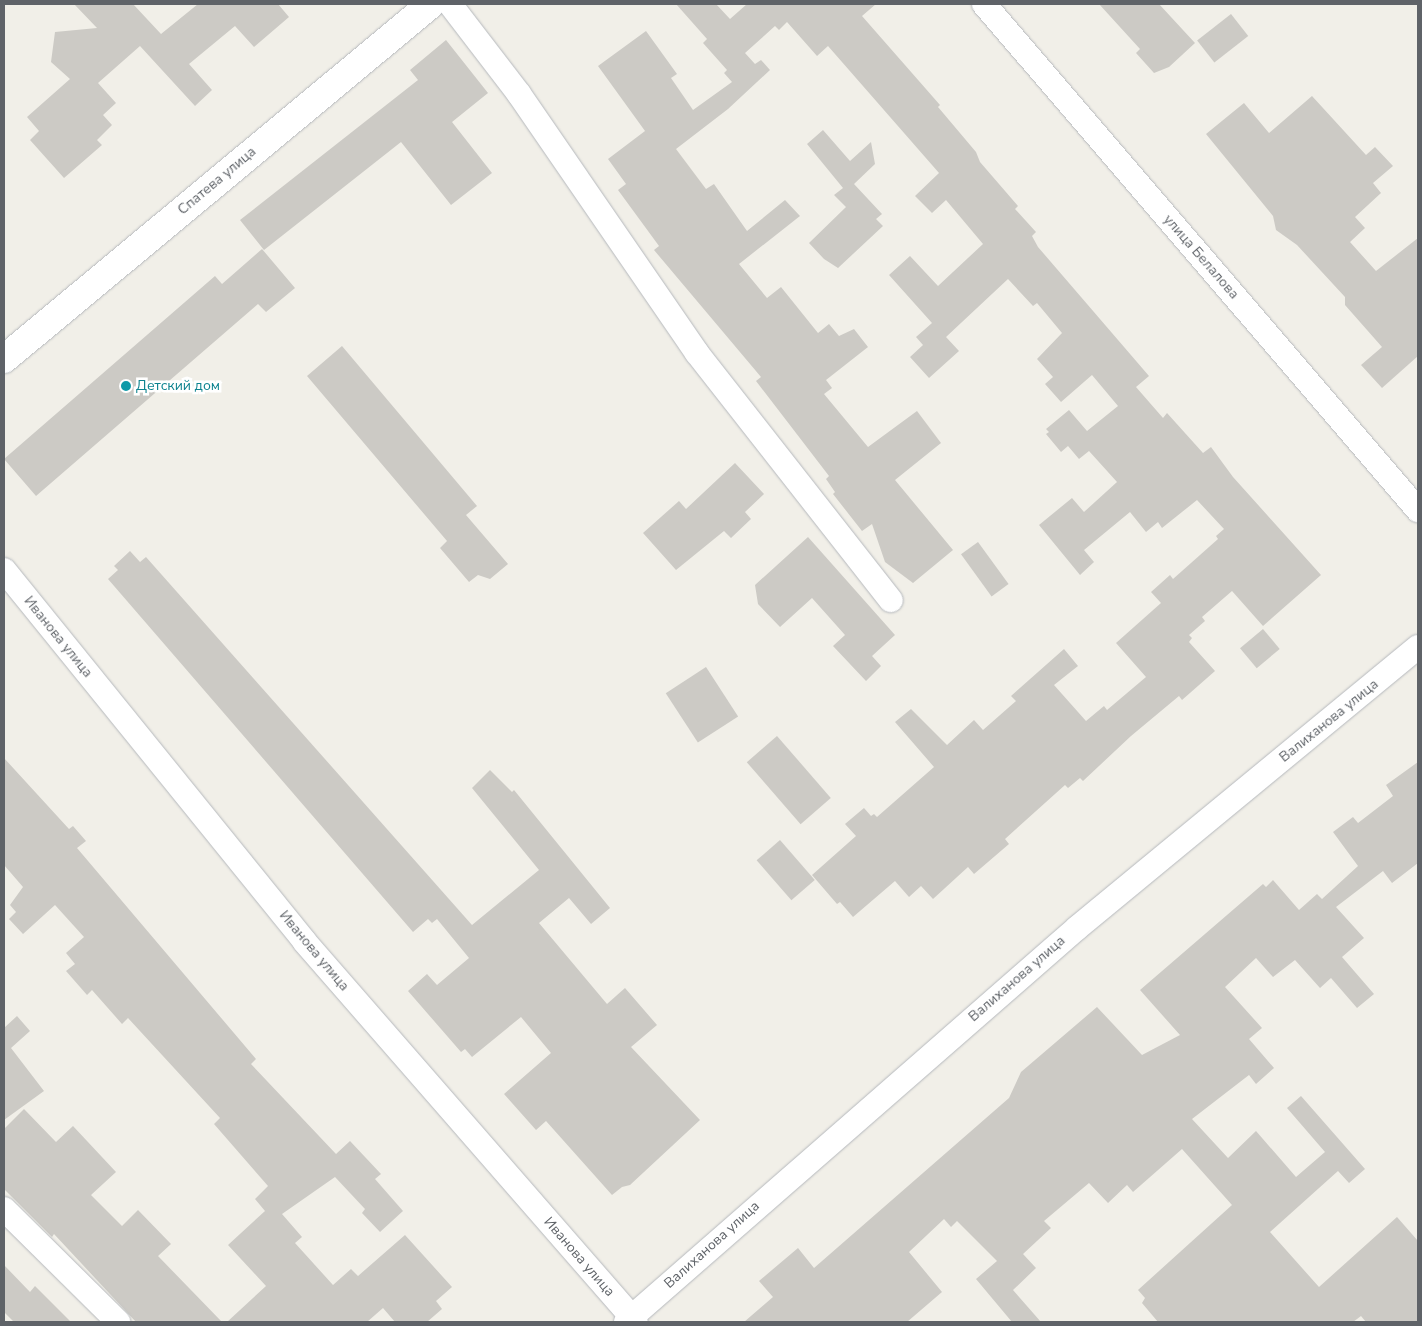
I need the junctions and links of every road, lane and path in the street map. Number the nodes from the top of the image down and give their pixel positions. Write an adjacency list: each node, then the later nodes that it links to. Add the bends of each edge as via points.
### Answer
1 (430, 4): 4 (street, Спатева улица)
2 (450, 4): 7 (street, via 524,102 697,353)
3 (984, 4): 5 (street, улица Белалова)
4 (4, 358)
5 (1418, 510)
6 (4, 570): 10 (street, Иванова улица, via 304,941)
7 (891, 600)
8 (1418, 647): 10 (street, Валиханова улица, via 1069,934)
9 (4, 1209): 11 (street)
10 (631, 1321)
11 (118, 1322)

